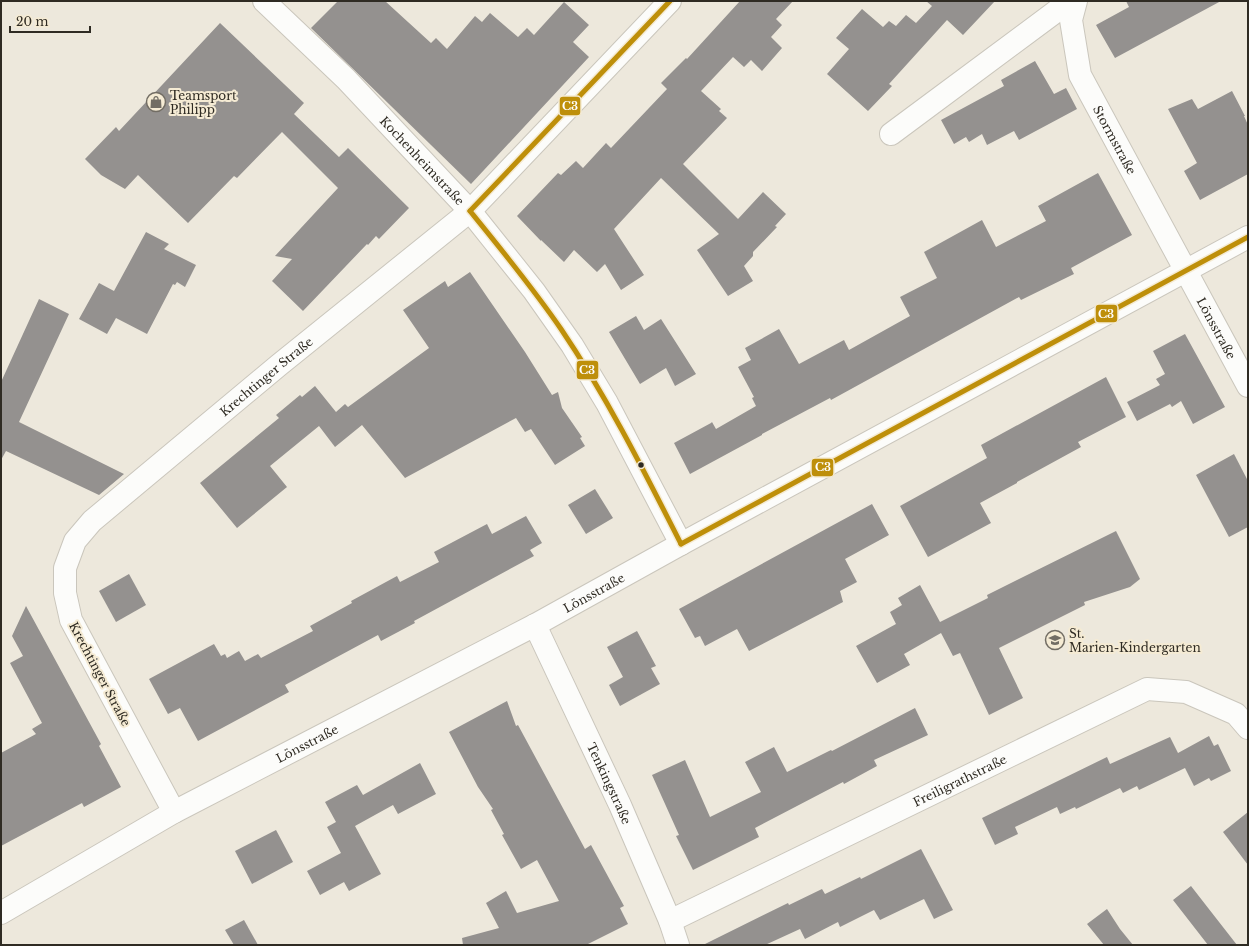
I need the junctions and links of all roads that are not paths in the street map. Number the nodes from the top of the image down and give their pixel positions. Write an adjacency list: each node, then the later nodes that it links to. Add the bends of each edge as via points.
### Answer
1 (264, 1): 6 (street, Kochenheimstraße, via 346,79)
2 (670, 1): 6 (street, Krechtinger Straße)
3 (1070, 1): 5 (street)
4 (1076, 1): 8 (street, Stormstraße, via 1071,20 1080,75)
5 (891, 134)
6 (470, 212): 10 (street, Kochenheimstraße, via 534,291 572,345 607,403); 13 (street, Krechtinger Straße, via 279,365 92,521 75,541 65,568 65,593 71,620)
7 (1248, 237): 8 (street, Lönsstraße)
8 (1185, 271): 9 (street, Lönsstraße); 10 (street, Lönsstraße)
9 (1248, 386)
10 (681, 544): 11 (street, Lönsstraße)
11 (535, 625): 13 (street, Lönsstraße); 15 (street, Tenkingstraße, via 620,805)
12 (1248, 728): 15 (street, Freiligrathstraße, via 1236,714 1186,692 1147,689)
13 (174, 812): 14 (street, Lönsstraße)
14 (1, 913)
15 (670, 921): 16 (street, Tenkingstraße)
16 (678, 945)

